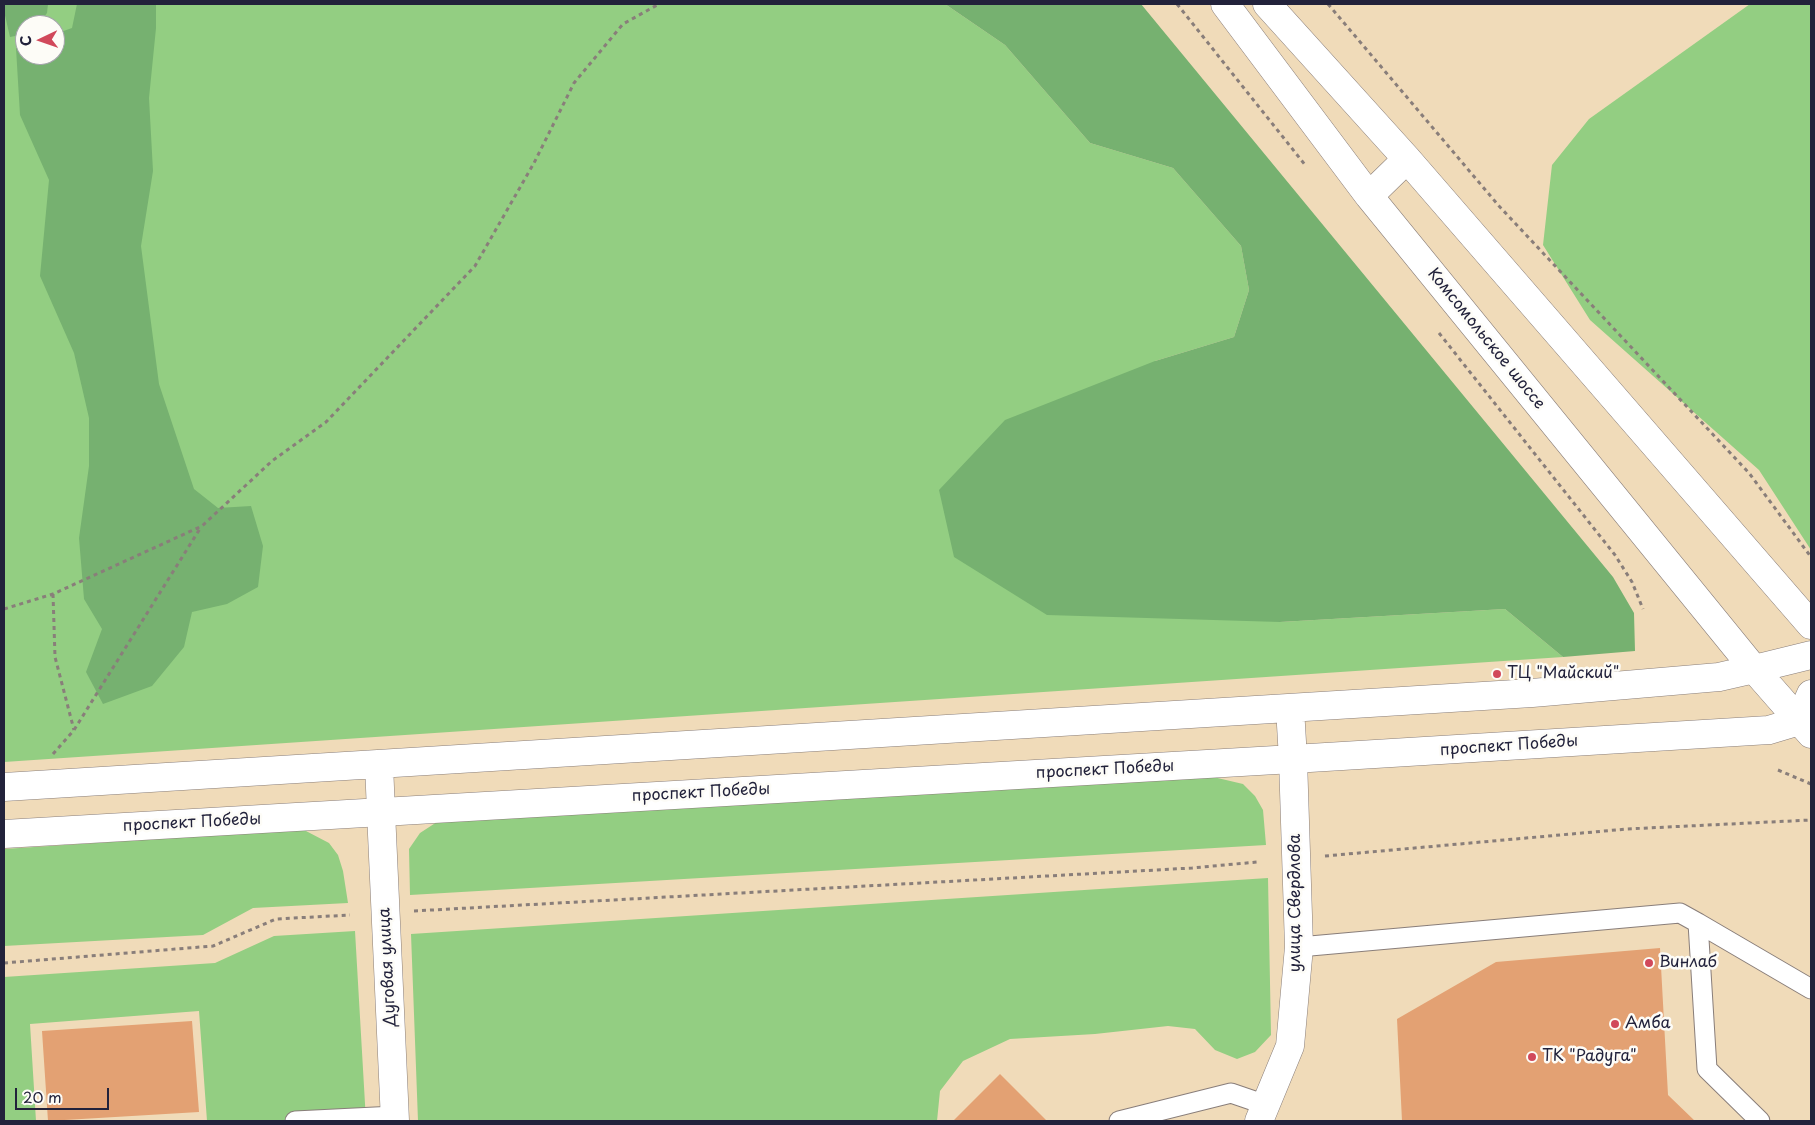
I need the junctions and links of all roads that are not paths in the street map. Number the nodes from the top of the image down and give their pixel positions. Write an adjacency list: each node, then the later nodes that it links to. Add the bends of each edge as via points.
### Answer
1 (1225, 4): 4 (main road, Комсомольское шоссе)
2 (1267, 4): 3 (main road)
3 (1407, 159): 4 (main road); 5 (main road)
4 (1370, 196): 7 (main road, Комсомольское шоссе)
5 (1811, 626)
6 (1811, 655): 7 (main road)
7 (1754, 669): 9 (main road, via 1719,677 1532,693); 10 (main road, Комсомольское шоссе)
8 (1811, 694): 10 (main road)
9 (1290, 708): 11 (main road, улица Свердлова); 12 (main road)
10 (1805, 727): 11 (main road, проспект Победы)
11 (1293, 759): 14 (main road, проспект Победы); 17 (main road, улица Свердлова)
12 (379, 764): 13 (main road); 14 (main road)
13 (4, 787)
14 (381, 812): 15 (main road, проспект Победы); 20 (main road, Дуговая улица)
15 (4, 834)
16 (1698, 923): 17 (lane, via 1680,913); 18 (lane); 24 (lane, via 1707,1070)
17 (1299, 947): 19 (main road, улица Свердлова, via 1290,1046)
18 (1811, 989)
19 (1263, 1113): 23 (lane, via 1231,1093)
20 (395, 1118): 21 (lane)
21 (351, 1120): 22 (lane)
22 (295, 1121)
23 (1119, 1121)
24 (1760, 1121)

